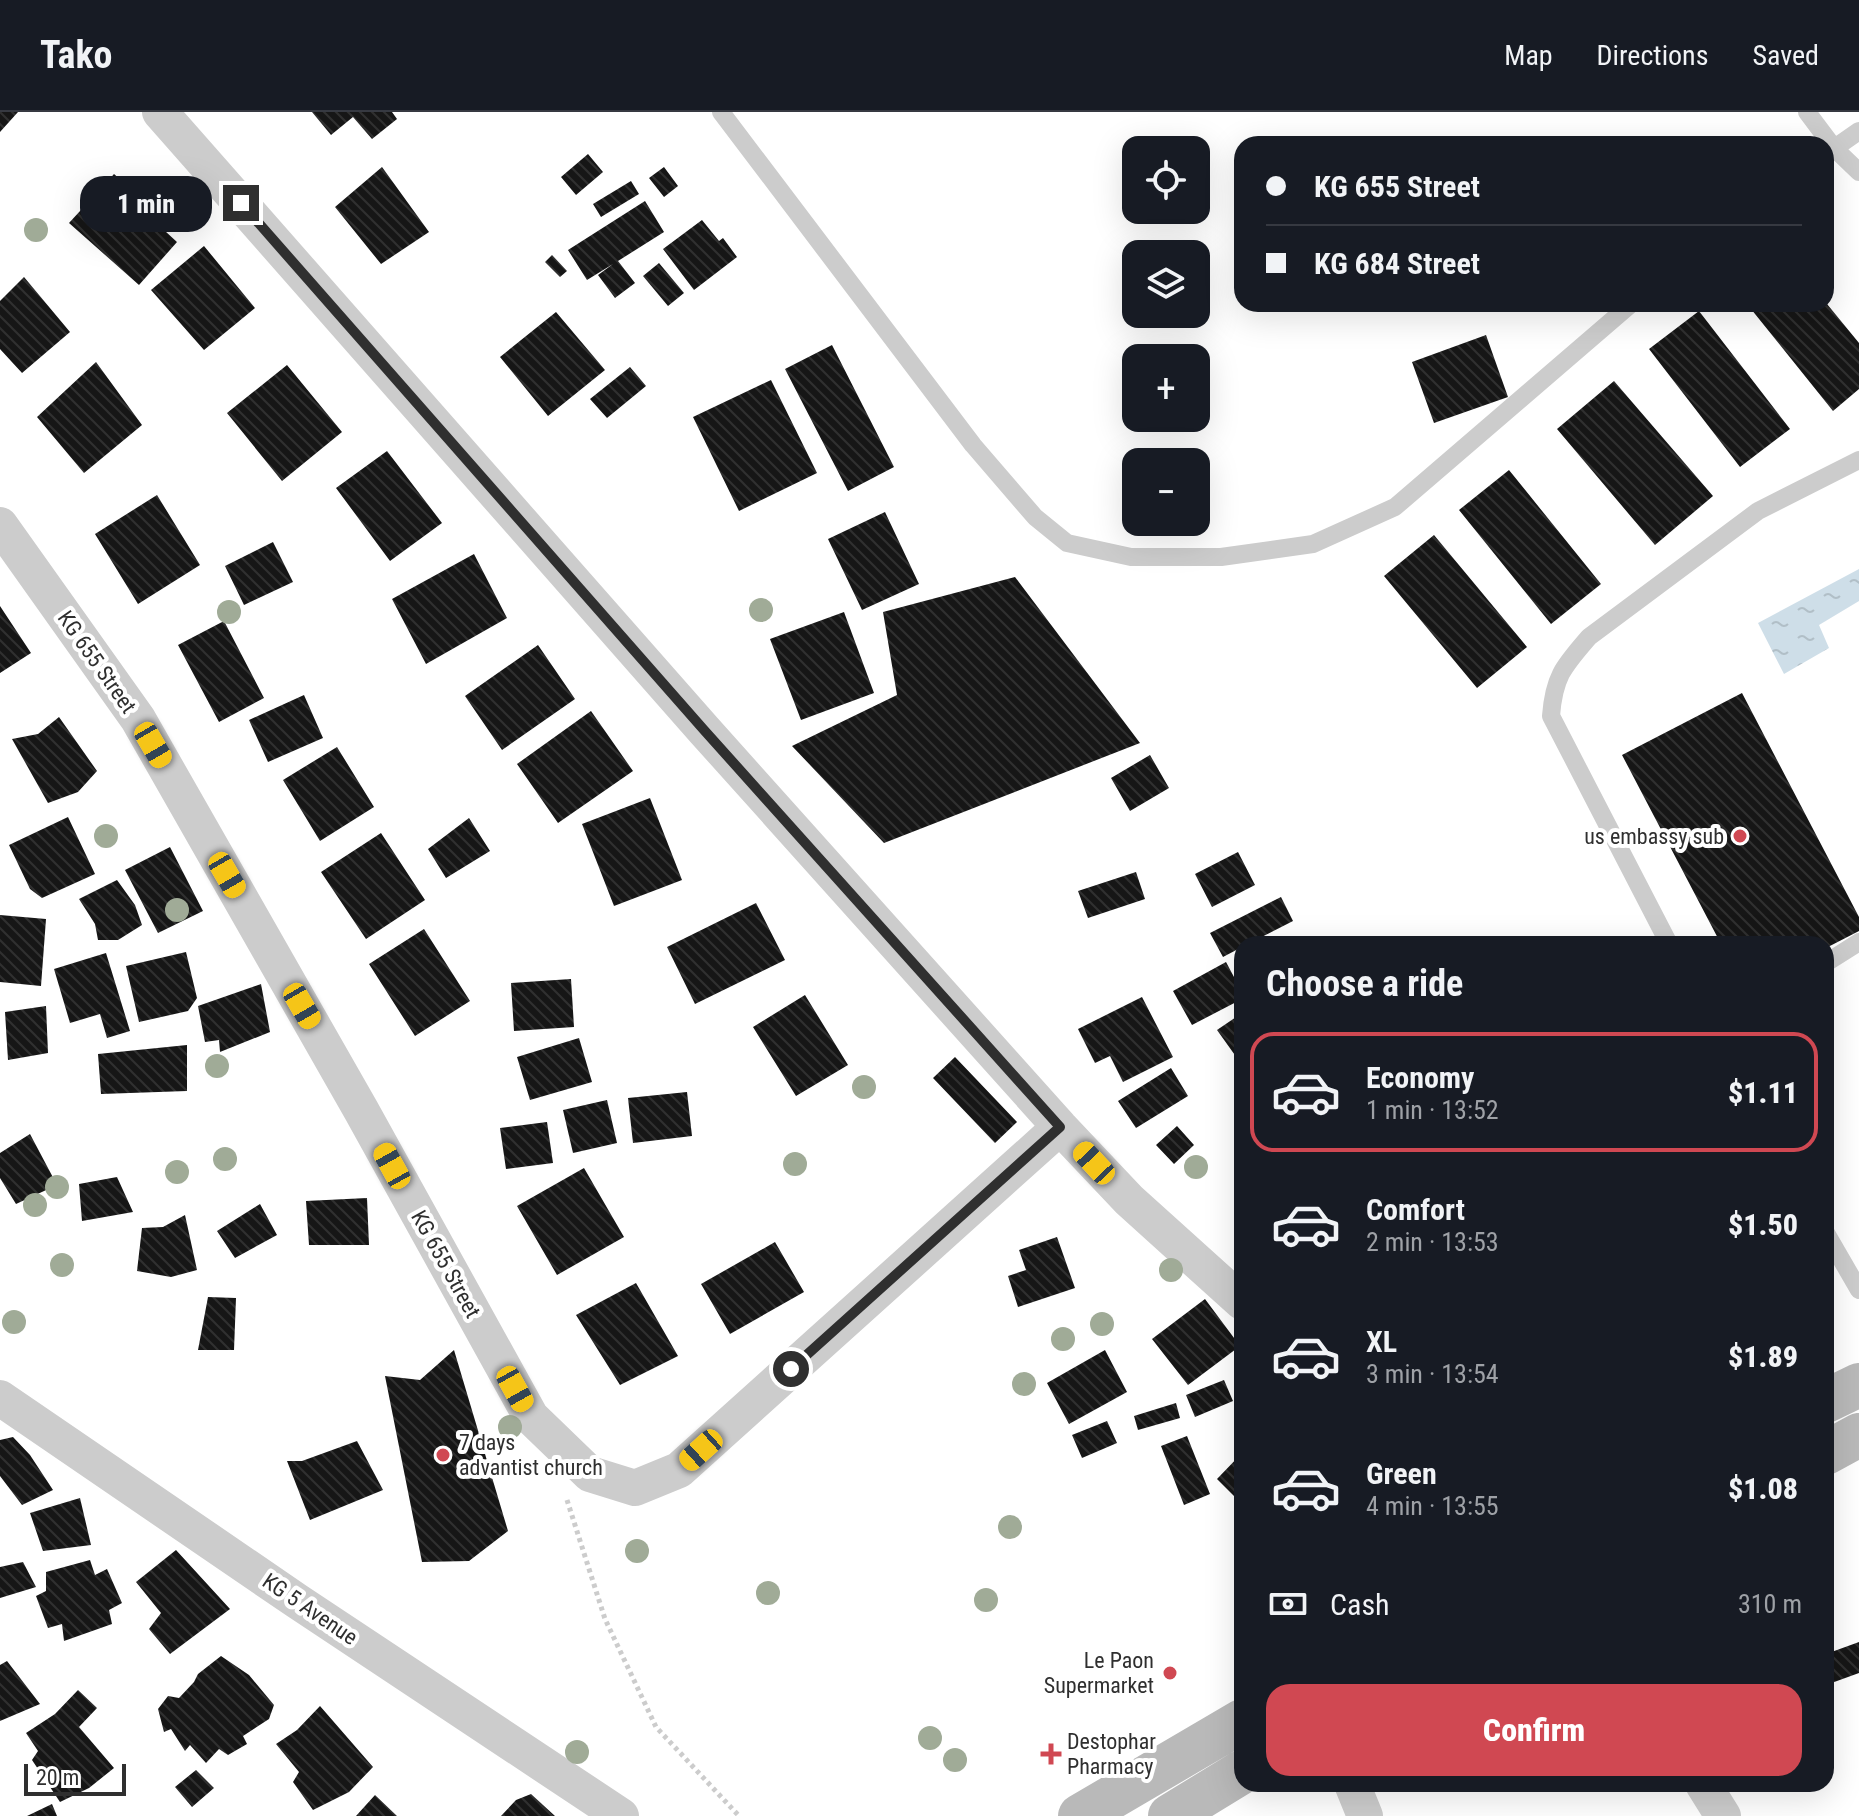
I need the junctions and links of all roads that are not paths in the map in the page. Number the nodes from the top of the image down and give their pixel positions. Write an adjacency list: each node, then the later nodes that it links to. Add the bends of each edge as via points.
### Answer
1 (160, 112): 15 (street)
2 (721, 112): 9 (lane, via 973,445 1035,517 1067,543 1131,557 1221,557 1313,544 1395,507)
3 (1807, 112): 5 (lane)
4 (1859, 131): 6 (lane)
5 (1821, 136)
6 (1834, 148)
7 (1834, 154): 8 (lane)
8 (1859, 172)
9 (1622, 312)
10 (1859, 460): 12 (lane, via 1758,511 1589,637 1567,662 1553,690 1551,716)
11 (0, 525): 15 (street, KG 655 Street, via 138,719 531,1417 590,1474 635,1488 679,1470)
12 (1665, 936)
13 (1859, 942): 14 (lane)
14 (1834, 958)
15 (1060, 1127): 18 (street, via 1129,1200)
16 (1834, 1247): 17 (lane)
17 (1859, 1290)
18 (1234, 1295)
19 (1859, 1385): 20 (main road)
20 (1834, 1397)
21 (0, 1398): 28 (street, KG 5 Avenue)
22 (1859, 1435): 23 (main road)
23 (1834, 1449)
24 (1234, 1726): 29 (main road)
25 (1234, 1777): 30 (main road)
26 (1355, 1792): 31 (street)
27 (1708, 1792): 32 (street)
28 (621, 1816)
29 (1080, 1816)
30 (1170, 1816)
31 (1365, 1816)
32 (1723, 1816)

